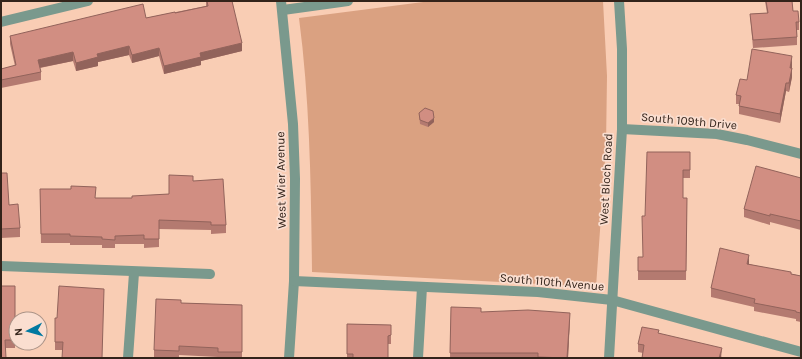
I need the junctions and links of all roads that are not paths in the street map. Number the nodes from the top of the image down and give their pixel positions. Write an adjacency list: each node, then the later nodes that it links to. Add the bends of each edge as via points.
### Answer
1 (88, 1): 5 (street)
2 (348, 1): 4 (street)
3 (619, 1): 6 (street, West Bloch Road)
4 (282, 5): 11 (street, West Wier Avenue, via 293,124)
5 (1, 22)
6 (622, 129): 7 (street, South 109th Drive, via 717,134); 13 (street, West Bloch Road)
7 (801, 152)
8 (1, 266): 9 (street)
9 (134, 272): 10 (street); 15 (street)
10 (210, 274)
11 (294, 282): 12 (street, South 110th Avenue); 16 (street, West Wier Avenue)
12 (422, 287): 13 (street, South 110th Avenue, via 538,292); 17 (street)
13 (612, 300): 14 (street, South 110th Avenue); 18 (street, West Bloch Road)
14 (801, 352)
15 (128, 358)
16 (289, 358)
17 (418, 358)
18 (609, 358)

